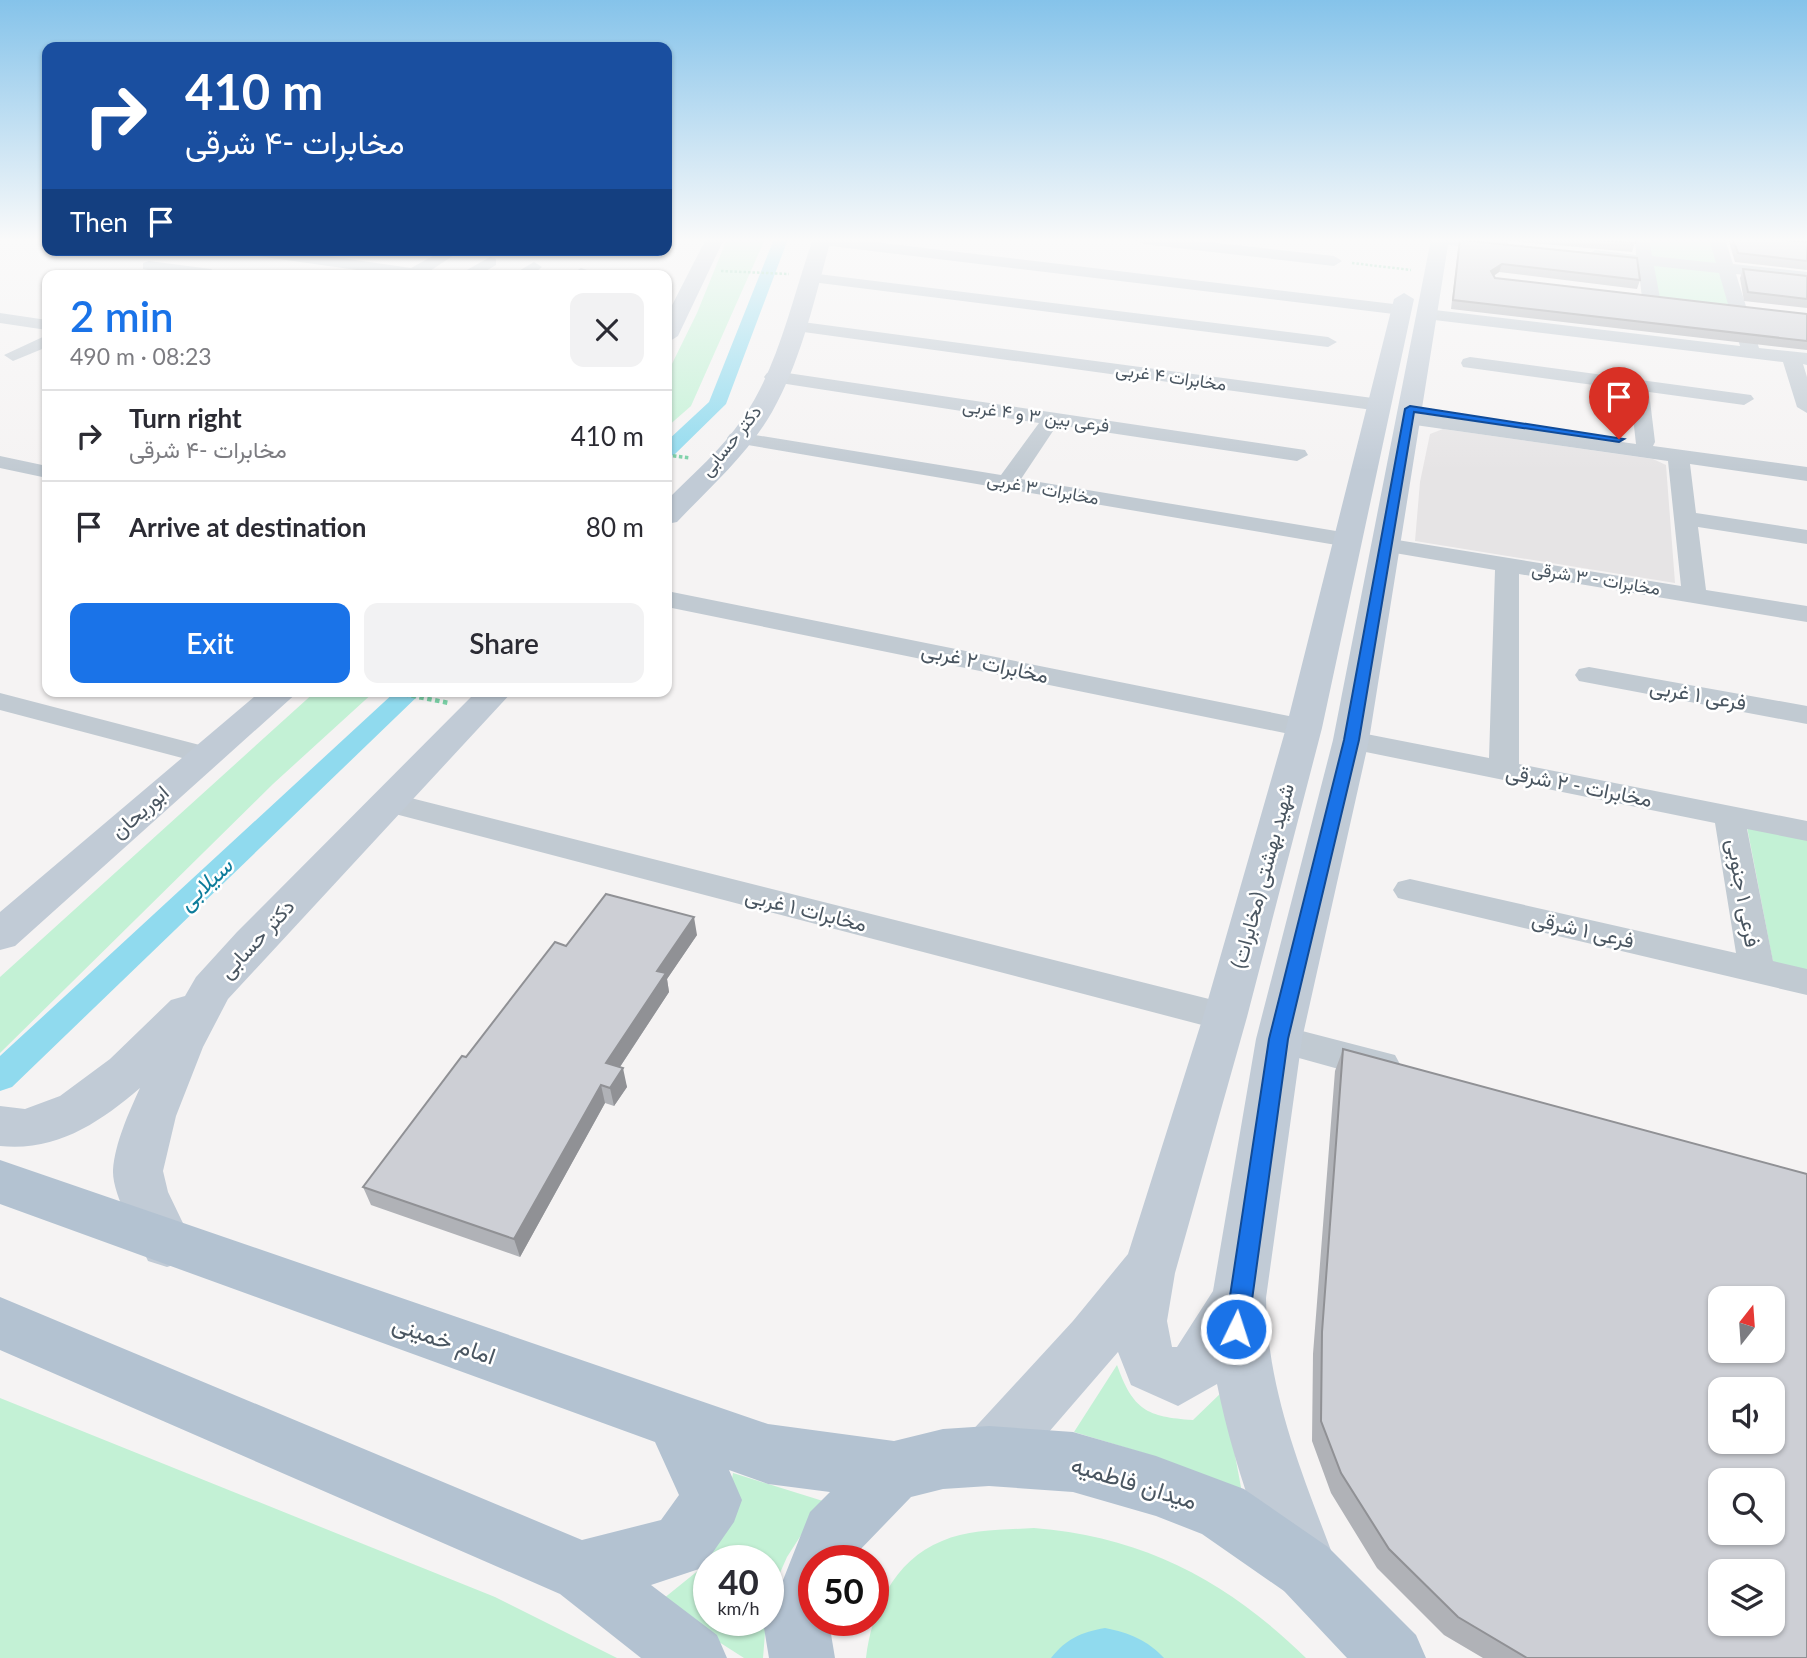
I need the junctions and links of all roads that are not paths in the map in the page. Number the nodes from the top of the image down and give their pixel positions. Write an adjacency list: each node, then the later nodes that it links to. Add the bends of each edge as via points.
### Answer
1 (798, 316): 10 (main road, دکتر حسابی)
2 (1123, 316): 11 (street)
3 (1242, 316): 11 (street)
4 (1411, 316): 23 (main road, شهید بهشتی (مخابرات))
5 (1581, 316): 15 (street)
6 (1746, 316): 15 (street)
7 (0, 318): 8 (street)
8 (27, 322): 9 (street); 12 (street)
9 (42, 324)
10 (795, 326): 19 (main road, دکتر حسابی); 23 (street, مخابرات ۴ غربی)
11 (1234, 330): 14 (street)
12 (0, 333)
13 (42, 342): 16 (street)
14 (1328, 342)
15 (1751, 352): 17 (street)
16 (13, 355)
17 (1799, 358): 22 (street)
18 (1470, 363): 20 (street)
19 (774, 377): 24 (street, فرعی بین ۳ و ۴ غربی); 25 (main road, دکتر حسابی, via 759,412)
20 (1639, 386): 21 (street); 26 (street)
21 (1745, 399)
22 (1807, 407)
23 (1399, 411): 26 (street); 28 (street); 37 (main road, شهید بهشتی (مخابرات))
24 (1052, 418): 27 (street, فرعی بین ۳ و ۴ غربی); 33 (street)
25 (737, 438): 33 (street, مخابرات ۳ غربی); 34 (main road, دکتر حسابی)
26 (1645, 442): 30 (street)
27 (1297, 455)
28 (1678, 456): 32 (street); 35 (street)
29 (0, 462): 31 (street)
30 (1807, 464)
31 (42, 470)
32 (1807, 474)
33 (1007, 482): 37 (street, مخابرات ۳ غربی)
34 (672, 510)
35 (1685, 518): 36 (street); 39 (street)
36 (1807, 537)
37 (1367, 542): 38 (street, مخابرات - ۳ شرقی); 47 (main road, شهید بهشتی (مخابرات)); 48 (main road, شهید بهشتی (مخابرات))
38 (1507, 565): 39 (street, مخابرات - ۳ شرقی); 50 (street)
39 (1695, 596): 41 (street, مخابرات - ۳ شرقی)
40 (672, 599): 47 (street, مخابرات ۲ غربی)
41 (1807, 614)
42 (1589, 676): 46 (street, فرعی ۱ غربی)
43 (275, 697): 49 (main road, ابوریحان)
44 (488, 700): 51 (main road, دکتر حسابی)
45 (0, 701): 49 (street)
46 (1807, 715)
47 (1304, 728): 59 (main road, شهید بهشتی (مخابرات))
48 (1352, 740): 50 (street, مخابرات - ۲ شرقی); 60 (main road, شهید بهشتی (مخابرات))
49 (205, 755): 55 (main road, ابوریحان)
50 (1504, 771): 52 (street, مخابرات - ۲ شرقی)
51 (387, 802): 58 (main road, دکتر حسابی); 59 (street, مخابرات ۱ غربی)
52 (1729, 816): 53 (street, مخابرات - ۲ شرقی); 56 (street, فرعی ۱ جنوبی)
53 (1807, 831)
54 (1410, 891): 56 (street, فرعی ۱ شرقی)
55 (0, 935)
56 (1756, 970): 57 (street, فرعی ۱ شرقی)
57 (1807, 982)
58 (211, 989): 62 (main road, via 91,1102 60,1118); 64 (main road, دکتر حسابی, via 180,1047 152,1116 138,1171)
59 (1225, 1017): 65 (main road, شهید بهشتی (مخابرات))
60 (1279, 1039): 61 (street); 66 (main road, شهید بهشتی (مخابرات))
61 (1411, 1074)
62 (8, 1128)
63 (0, 1182): 64 (main road, امام خمینی)
64 (167, 1244): 68 (main road, امام خمینی)
65 (1152, 1266): 66 (main road, via 1140,1308 1139,1339 1150,1366 1178,1378 1197,1366); 69 (main road, شهید بهشتی (مخابرات))
66 (1238, 1298): 72 (main road, شهید بهشتی (مخابرات), via 1236,1329 1253,1412)
67 (0, 1323): 73 (main road)
68 (675, 1421): 70 (main road, امام خمینی, via 768,1454); 73 (main road, via 712,1500 680,1546)
69 (989, 1456): 70 (main road, میدان فاطمیه, via 943,1459); 72 (main road, میدان فاطمیه, via 1073,1462 1156,1486 1222,1511)
70 (894, 1471): 71 (main road, via 832,1534)
71 (828, 1545)
72 (1306, 1569): 75 (main road, میدان فاطمیه)
73 (582, 1572): 76 (main road)
74 (798, 1636): 77 (main road)
75 (1393, 1656)
76 (694, 1658)
77 (802, 1658)

